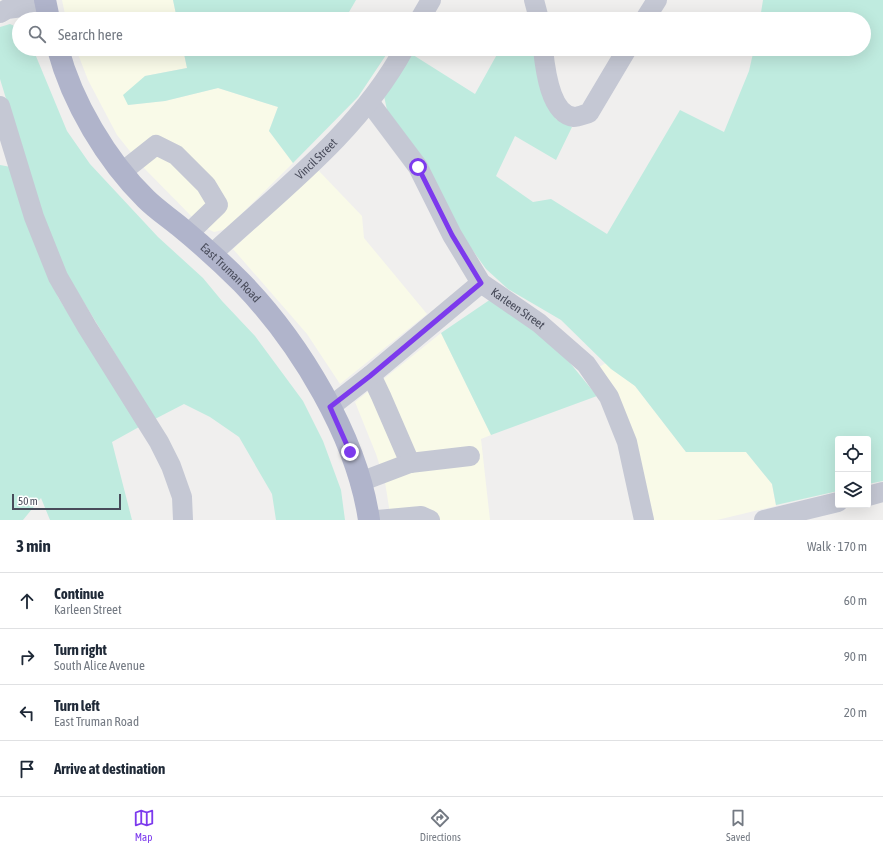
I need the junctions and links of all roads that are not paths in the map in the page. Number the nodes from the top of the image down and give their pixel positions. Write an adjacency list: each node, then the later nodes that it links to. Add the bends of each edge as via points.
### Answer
1 (431, 0): 5 (street)
2 (534, 0): 6 (street)
3 (657, 0): 7 (street)
4 (46, 8): 8 (street, via 7,10)
5 (424, 12)
6 (537, 12)
7 (649, 12)
8 (0, 13)
9 (61, 56): 16 (main road, East Truman Road, via 76,95 98,138)
10 (400, 56): 13 (street, Vincil Street)
11 (544, 56): 12 (street, via 551,95 563,113 574,117 589,113)
12 (623, 56)
13 (370, 102): 18 (street, Vincil Street, via 335,141); 21 (street, Karleen Street, via 418,167 452,235)
14 (0, 106): 15 (street)
15 (8, 159): 31 (street, via 58,277 168,460 182,497)
16 (122, 172): 17 (street, via 156,145 176,155 206,185); 19 (main road, East Truman Road, via 146,200)
17 (218, 205): 18 (street); 19 (street)
18 (248, 222): 20 (street, Vincil Street)
19 (188, 234): 20 (main road, East Truman Road)
20 (212, 254): 23 (main road, East Truman Road, via 243,284 281,330)
21 (481, 283): 22 (street); 34 (street, Karleen Street, via 539,323 586,364 609,397 627,442)
22 (370, 376): 23 (street); 25 (street)
23 (330, 407): 26 (main road, East Truman Road)
24 (470, 456): 25 (street)
25 (410, 463): 26 (street)
26 (360, 482): 32 (main road, East Truman Road)
27 (883, 492): 28 (street)
28 (871, 495)
29 (835, 503): 35 (street)
30 (416, 519): 33 (street)
31 (183, 520)
32 (369, 520)
33 (377, 520)
34 (644, 520)
35 (764, 520)

